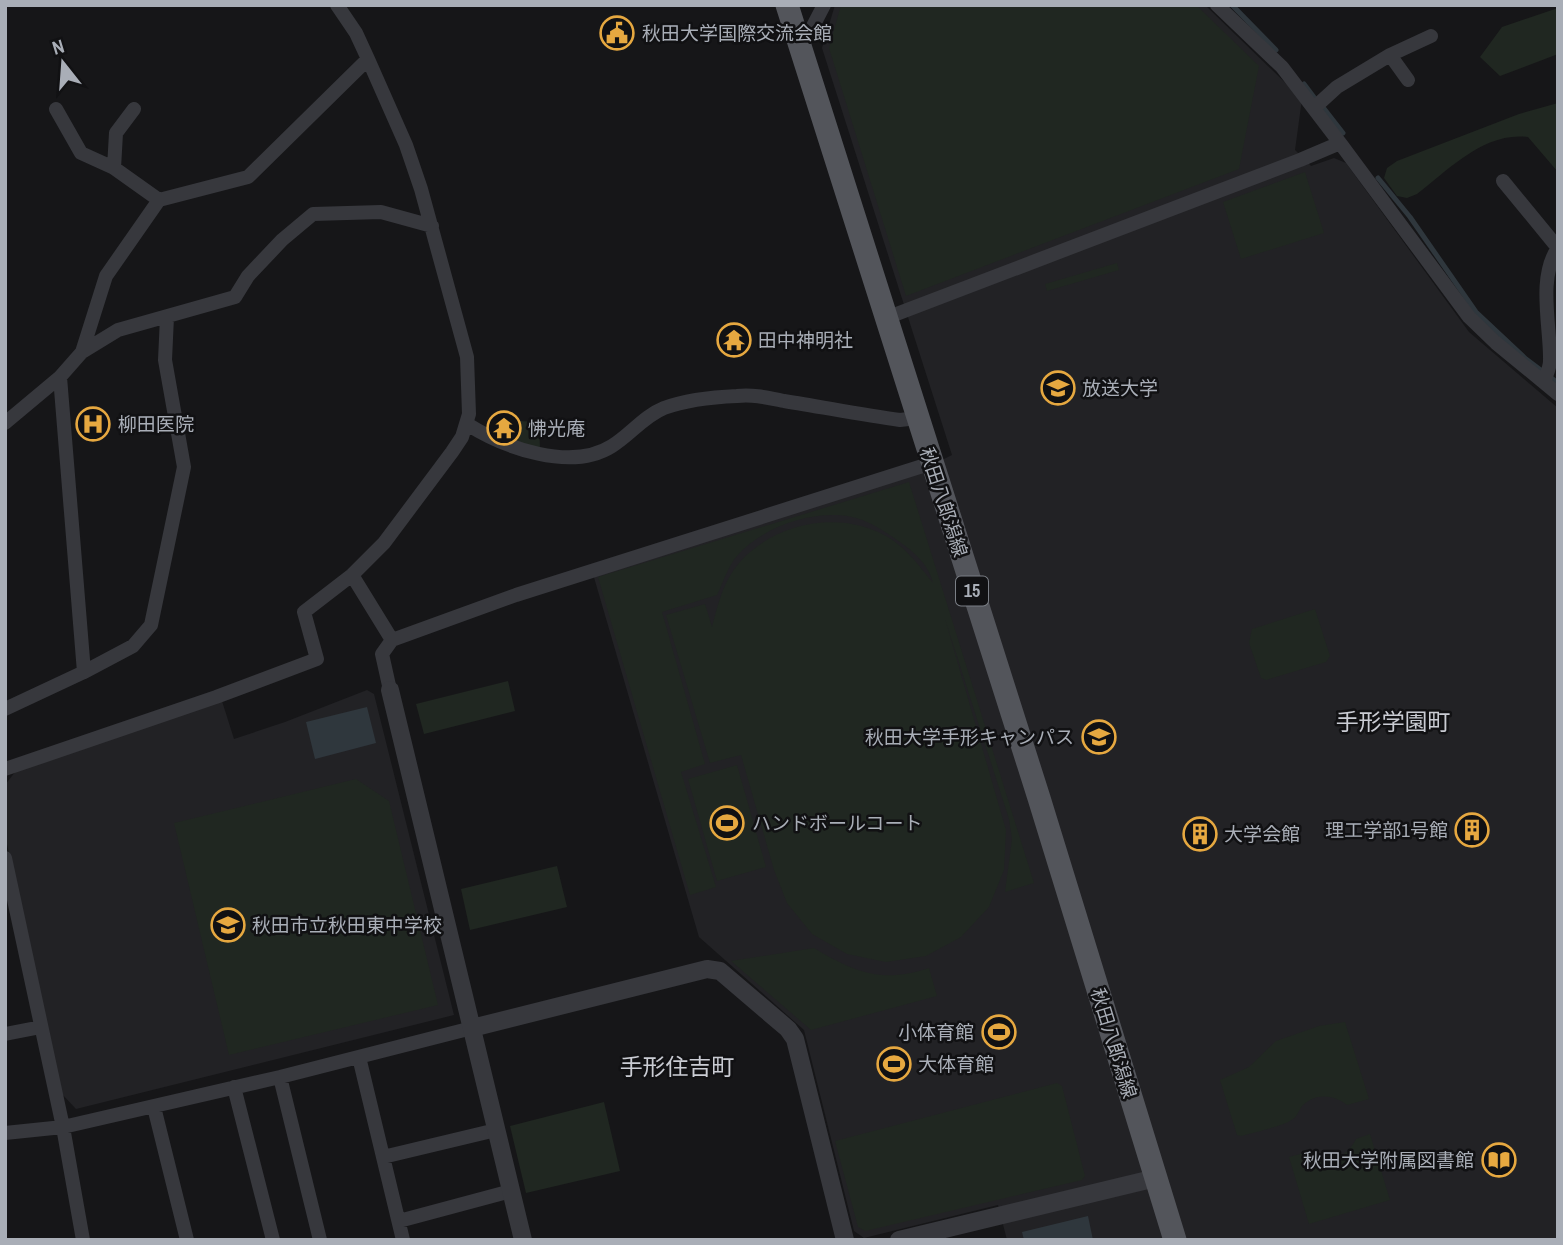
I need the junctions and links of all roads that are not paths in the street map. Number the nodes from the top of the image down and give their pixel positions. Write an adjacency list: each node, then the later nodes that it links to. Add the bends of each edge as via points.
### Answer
1 (338, 5): 8 (street)
2 (787, 5): 6 (main road, 秋田八郎潟線 / 15)
3 (824, 5): 6 (street, via 811,30)
4 (1217, 5): 10 (street, via 1282,67)
5 (1431, 36): 7 (street)
6 (798, 42): 19 (main road, 秋田八郎潟線 / 15)
7 (1390, 55): 9 (street); 10 (street, via 1337,87)
8 (368, 59): 16 (street, via 248,177); 17 (street, via 406,145)
9 (1408, 80)
10 (1314, 108): 13 (street)
11 (56, 109): 14 (street, via 81,153)
12 (134, 109): 14 (street, via 116,133)
13 (1340, 143): 19 (street); 23 (street, via 1469,317)
14 (114, 168): 16 (street)
15 (1503, 181): 21 (street, via 1558,248 1548,277 1547,336)
16 (159, 200): 20 (street, via 106,276)
17 (432, 226): 18 (street, via 381,212 313,215 282,240 235,297); 27 (street, via 467,357)
18 (167, 317): 20 (street, via 118,330); 31 (street, via 165,360 184,467 151,625 133,646)
19 (886, 318): 25 (main road, 秋田八郎潟線 / 15)
20 (82, 352): 22 (street)
21 (1552, 363): 23 (street)
22 (60, 377): 26 (street); 31 (street)
23 (1544, 381): 24 (street)
24 (1558, 394)
25 (917, 418): 27 (street, via 884,418 746,395 723,397 664,408 601,452 574,458 511,446); 28 (main road, 秋田八郎潟線 / 15)
26 (5, 423)
27 (467, 424): 29 (street, via 384,543)
28 (932, 463): 30 (street, via 516,595); 48 (main road, 秋田八郎潟線 / 15)
29 (352, 575): 30 (street); 34 (street, via 304,612 317,659)
30 (392, 640): 32 (street, via 382,654)
31 (84, 672): 33 (street)
32 (390, 690): 38 (street)
33 (5, 709)
34 (5, 769)
35 (5, 858): 36 (street)
36 (10, 907): 37 (street)
37 (41, 1027): 39 (street); 44 (street)
38 (472, 1028): 40 (street); 45 (street); 57 (street, via 707,969 720,971 795,1039)
39 (5, 1034)
40 (359, 1057): 41 (street); 47 (street)
41 (280, 1077): 42 (street); 54 (street)
42 (234, 1087): 43 (street); 53 (street)
43 (154, 1107): 44 (street); 52 (street)
44 (63, 1127): 46 (street); 51 (street)
45 (496, 1130): 47 (street); 49 (street)
46 (5, 1133)
47 (383, 1157): 50 (street)
48 (1156, 1178): 58 (street); 59 (main road, 秋田八郎潟線 / 15)
49 (511, 1191): 50 (street); 56 (street)
50 (399, 1221): 55 (street)
51 (83, 1240)
52 (187, 1240)
53 (272, 1240)
54 (320, 1240)
55 (403, 1240)
56 (523, 1240)
57 (845, 1240)
58 (899, 1240)
59 (1175, 1240)

